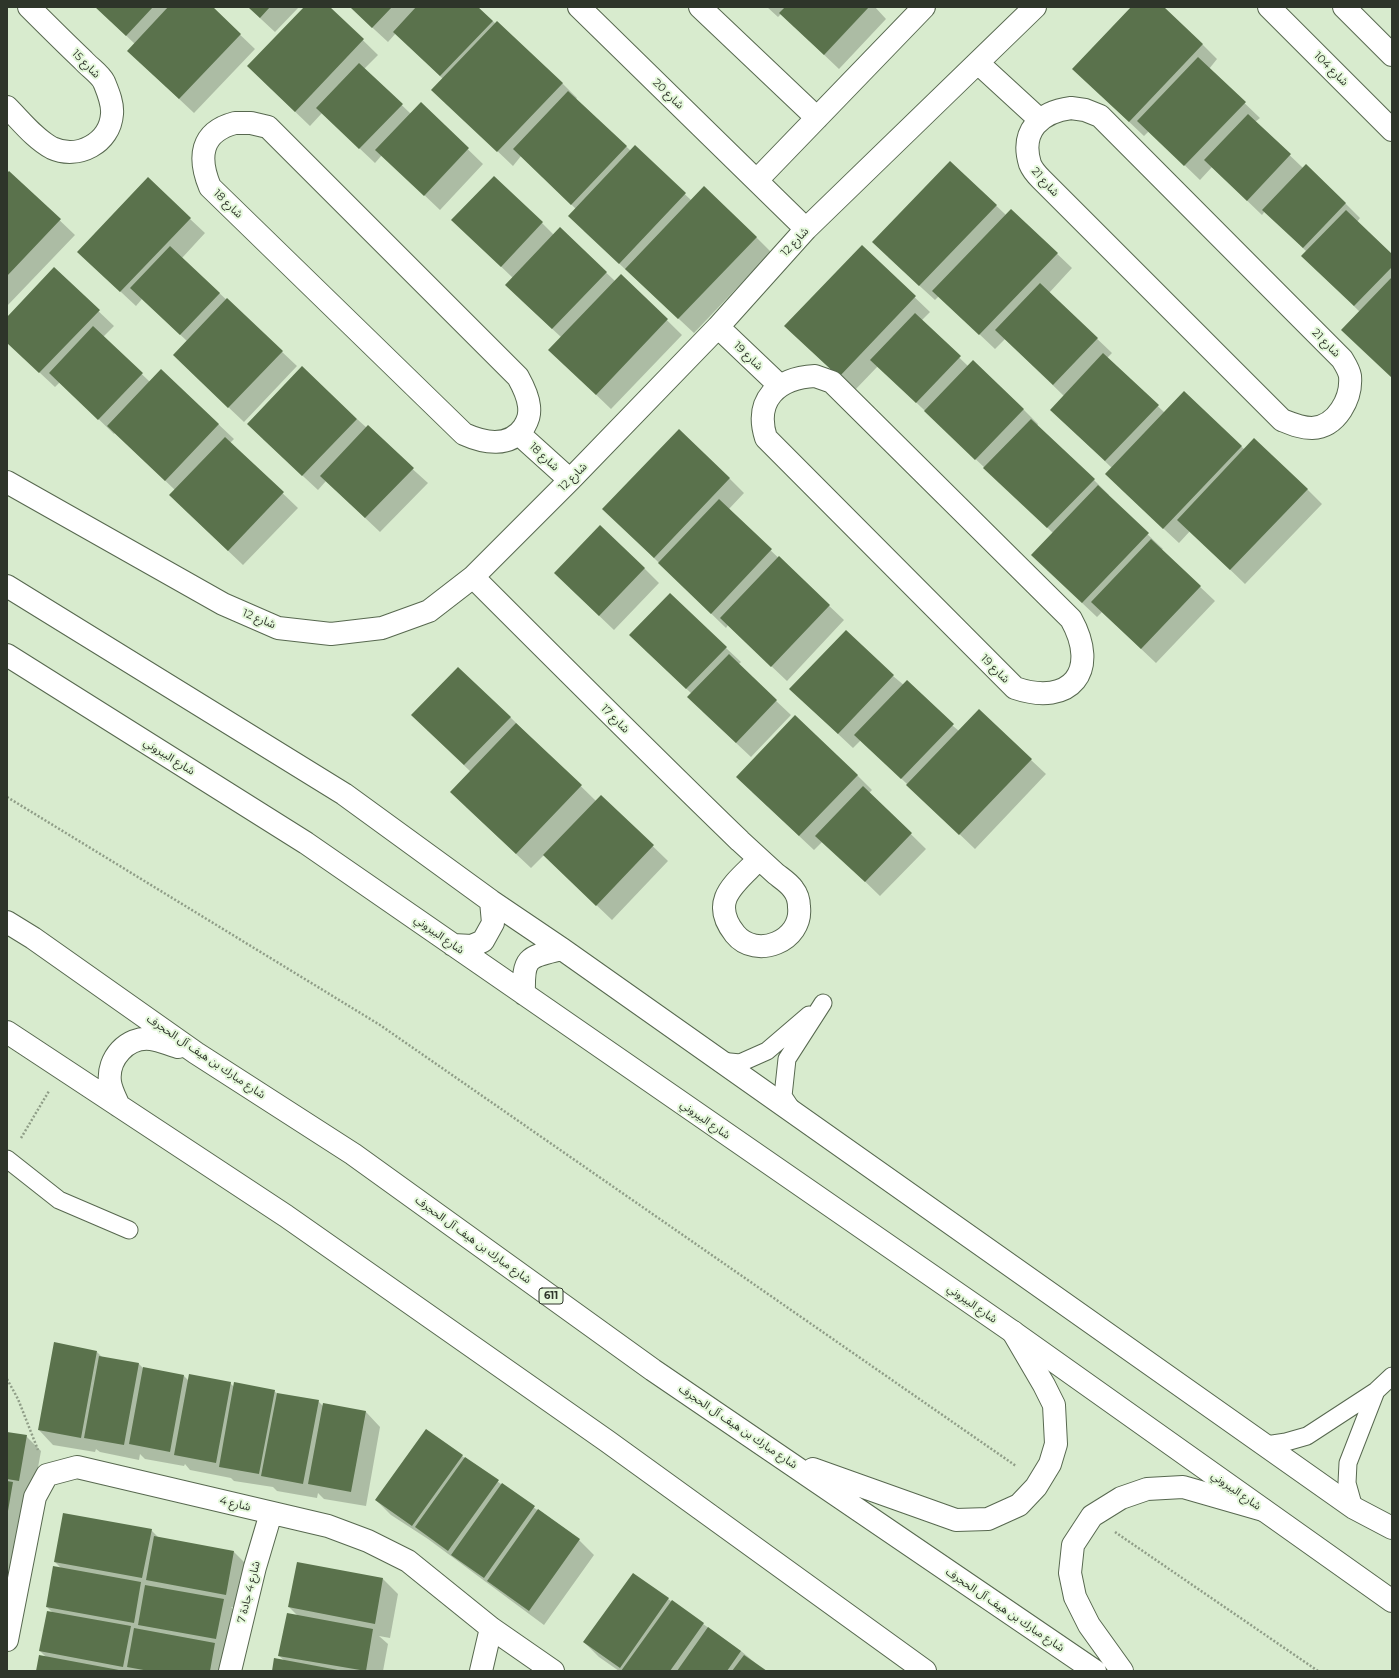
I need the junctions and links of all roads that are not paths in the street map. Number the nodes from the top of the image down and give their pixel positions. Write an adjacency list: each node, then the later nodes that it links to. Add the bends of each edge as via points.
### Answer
1 (29, 7): 10 (street, شارع 15, via 103,80 111,99 112,114 109,128 98,144 83,151 68,152 42,142)
2 (579, 7): 14 (street, شارع 20)
3 (700, 7): 11 (street)
4 (924, 7): 11 (street)
5 (1035, 7): 9 (street, شارع 12)
6 (1269, 7): 13 (street, شارع 104)
7 (1344, 7): 8 (street)
8 (1392, 55)
9 (978, 63): 12 (street); 15 (street, شارع 12)
10 (7, 107)
11 (817, 118): 14 (street)
12 (1040, 119): 12 (street, شارع 21, via 1028,139 1028,152 1030,165 1041,179 1282,420 1300,427 1313,428 1327,423 1339,414 1347,399 1350,385 1350,374 1342,359 1100,116 1071,108 1057,110)
13 (1392, 130)
14 (757, 180): 15 (street, شارع 20)
15 (806, 230): 16 (street, شارع 12)
16 (718, 327): 17 (street, شارع 19); 19 (street, شارع 12)
17 (779, 386): 17 (street, شارع 19, via 766,402 763,412 766,438 1015,688 1049,694 1064,690 1074,681 1084,662 1079,634 1072,619 832,382 815,376 805,376)
18 (519, 434): 18 (street, شارع 18, via 528,420 529,407 518,377 268,127 251,123 235,124 222,127 211,135 202,157 210,187 464,434 481,441 497,442 509,440); 19 (street, شارع 18)
19 (570, 480): 21 (street, شارع 12)
20 (7, 482): 21 (street, شارع 12, via 223,604 278,628 331,634 382,628 429,611)
21 (473, 577): 24 (street, شارع 17)
22 (7, 586): 25 (street, via 344,794)
23 (7, 655): 27 (street, شارع البيروني, via 306,843)
24 (759, 859)
25 (491, 901): 27 (street, via 493,922 484,941 472,946); 28 (street)
26 (7, 922): 31 (street, شارع مبارك بن هيف آل الحجرف / 611)
27 (453, 945): 29 (street, شارع البيروني)
28 (562, 949): 29 (street, via 538,954 526,964 523,973); 32 (street)
29 (524, 994): 37 (street, شارع البيروني)
30 (7, 1032): 33 (street)
31 (196, 1053): 33 (street, via 151,1039 135,1040 119,1051 111,1064 110,1083); 41 (street, شارع مبارك بن هيف آل الحجرف / 611, via 353,1154 653,1370)
32 (719, 1061): 34 (street); 34 (lane, via 740,1063 767,1051 823,1003 788,1059 783,1096)
33 (119, 1106): 52 (street, via 293,1220 607,1441)
34 (795, 1115): 40 (street)
35 (7, 1159): 36 (lane, via 58,1200)
36 (129, 1230)
37 (1013, 1332): 41 (street, via 1054,1405 1056,1444 1050,1464 1039,1482 1019,1505 988,1519 956,1520); 43 (street, شارع البيروني)
38 (1392, 1376): 39 (lane)
39 (1376, 1391): 40 (lane, via 1307,1436); 42 (lane, via 1348,1463 1348,1483)
40 (1266, 1445): 42 (street)
41 (786, 1459): 53 (street, شارع مبارك بن هيف آل الحجرف / 611)
42 (1354, 1508): 45 (street)
43 (1263, 1510): 46 (street, شارع البيروني); 54 (street, via 1183,1487 1147,1489 1121,1498 1092,1516 1073,1545 1070,1574 1076,1597 1089,1625)
44 (271, 1513): 47 (street, شارع 4, via 328,1526 368,1541 408,1561); 48 (street, شارع 4, via 77,1467 47,1474 35,1497); 49 (street, شارع 4 جادة 7)
45 (1392, 1528)
46 (1392, 1601)
47 (491, 1628): 50 (street); 51 (street, شارع 4)
48 (7, 1640)
49 (230, 1671)
50 (481, 1671)
51 (553, 1671)
52 (925, 1671)
53 (1095, 1671)
54 (1122, 1671)

